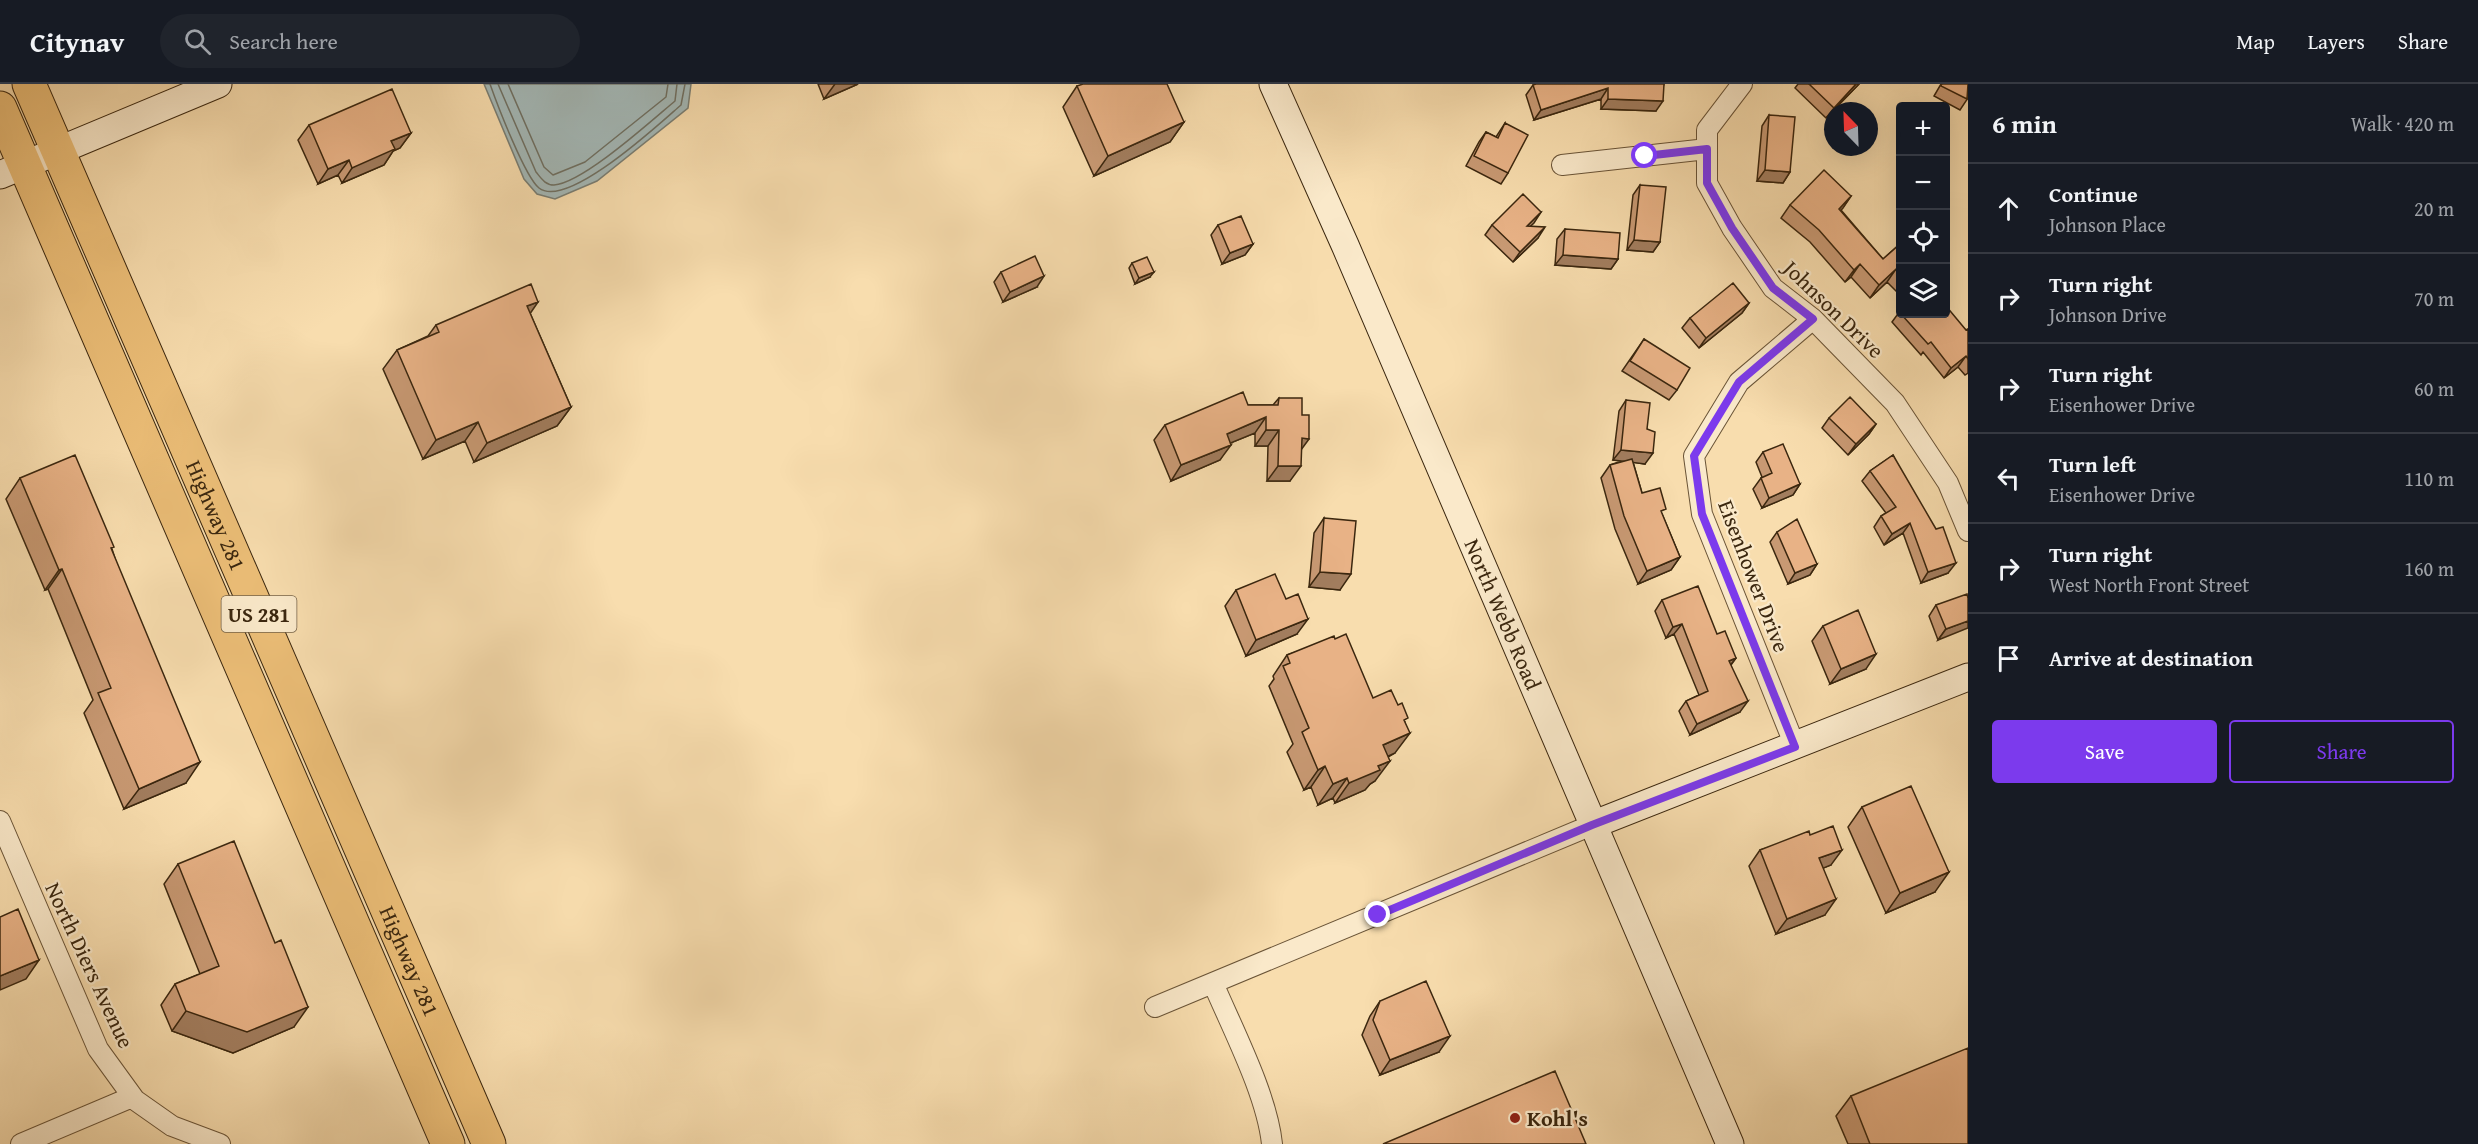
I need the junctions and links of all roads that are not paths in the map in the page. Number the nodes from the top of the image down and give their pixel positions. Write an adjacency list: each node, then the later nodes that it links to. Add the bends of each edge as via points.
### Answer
1 (29, 84): 7 (highway, Highway 281 / US 281)
2 (218, 84): 7 (main road)
3 (1273, 84): 15 (main road, North Webb Road)
4 (1742, 84): 6 (street, Johnson Drive, via 1707,130)
5 (0, 108): 9 (highway, Highway 281 / US 281)
6 (1707, 149): 8 (street); 10 (street, Johnson Drive, via 1707,183 1732,228 1773,288)
7 (58, 150): 9 (main road); 22 (highway, Highway 281 / US 281)
8 (1562, 165)
9 (12, 170): 21 (highway, Highway 281 / US 281)
10 (1813, 319): 11 (street, Johnson Drive, via 1895,403 1948,483); 13 (street, Eisenhower Drive, via 1739,382 1694,456 1702,514)
11 (1968, 531)
12 (1968, 677): 13 (main road)
13 (1795, 747): 15 (main road)
14 (0, 821): 18 (street, North Diers Avenue, via 98,1049)
15 (1592, 825): 16 (street); 24 (main road, North Webb Road)
16 (1213, 983): 17 (street); 23 (street, via 1262,1101)
17 (1155, 1007)
18 (132, 1097): 19 (street); 20 (street, North Diers Avenue, via 172,1126)
19 (21, 1144)
20 (220, 1144)
21 (448, 1144)
22 (489, 1144)
23 (1272, 1144)
24 (1730, 1144)

